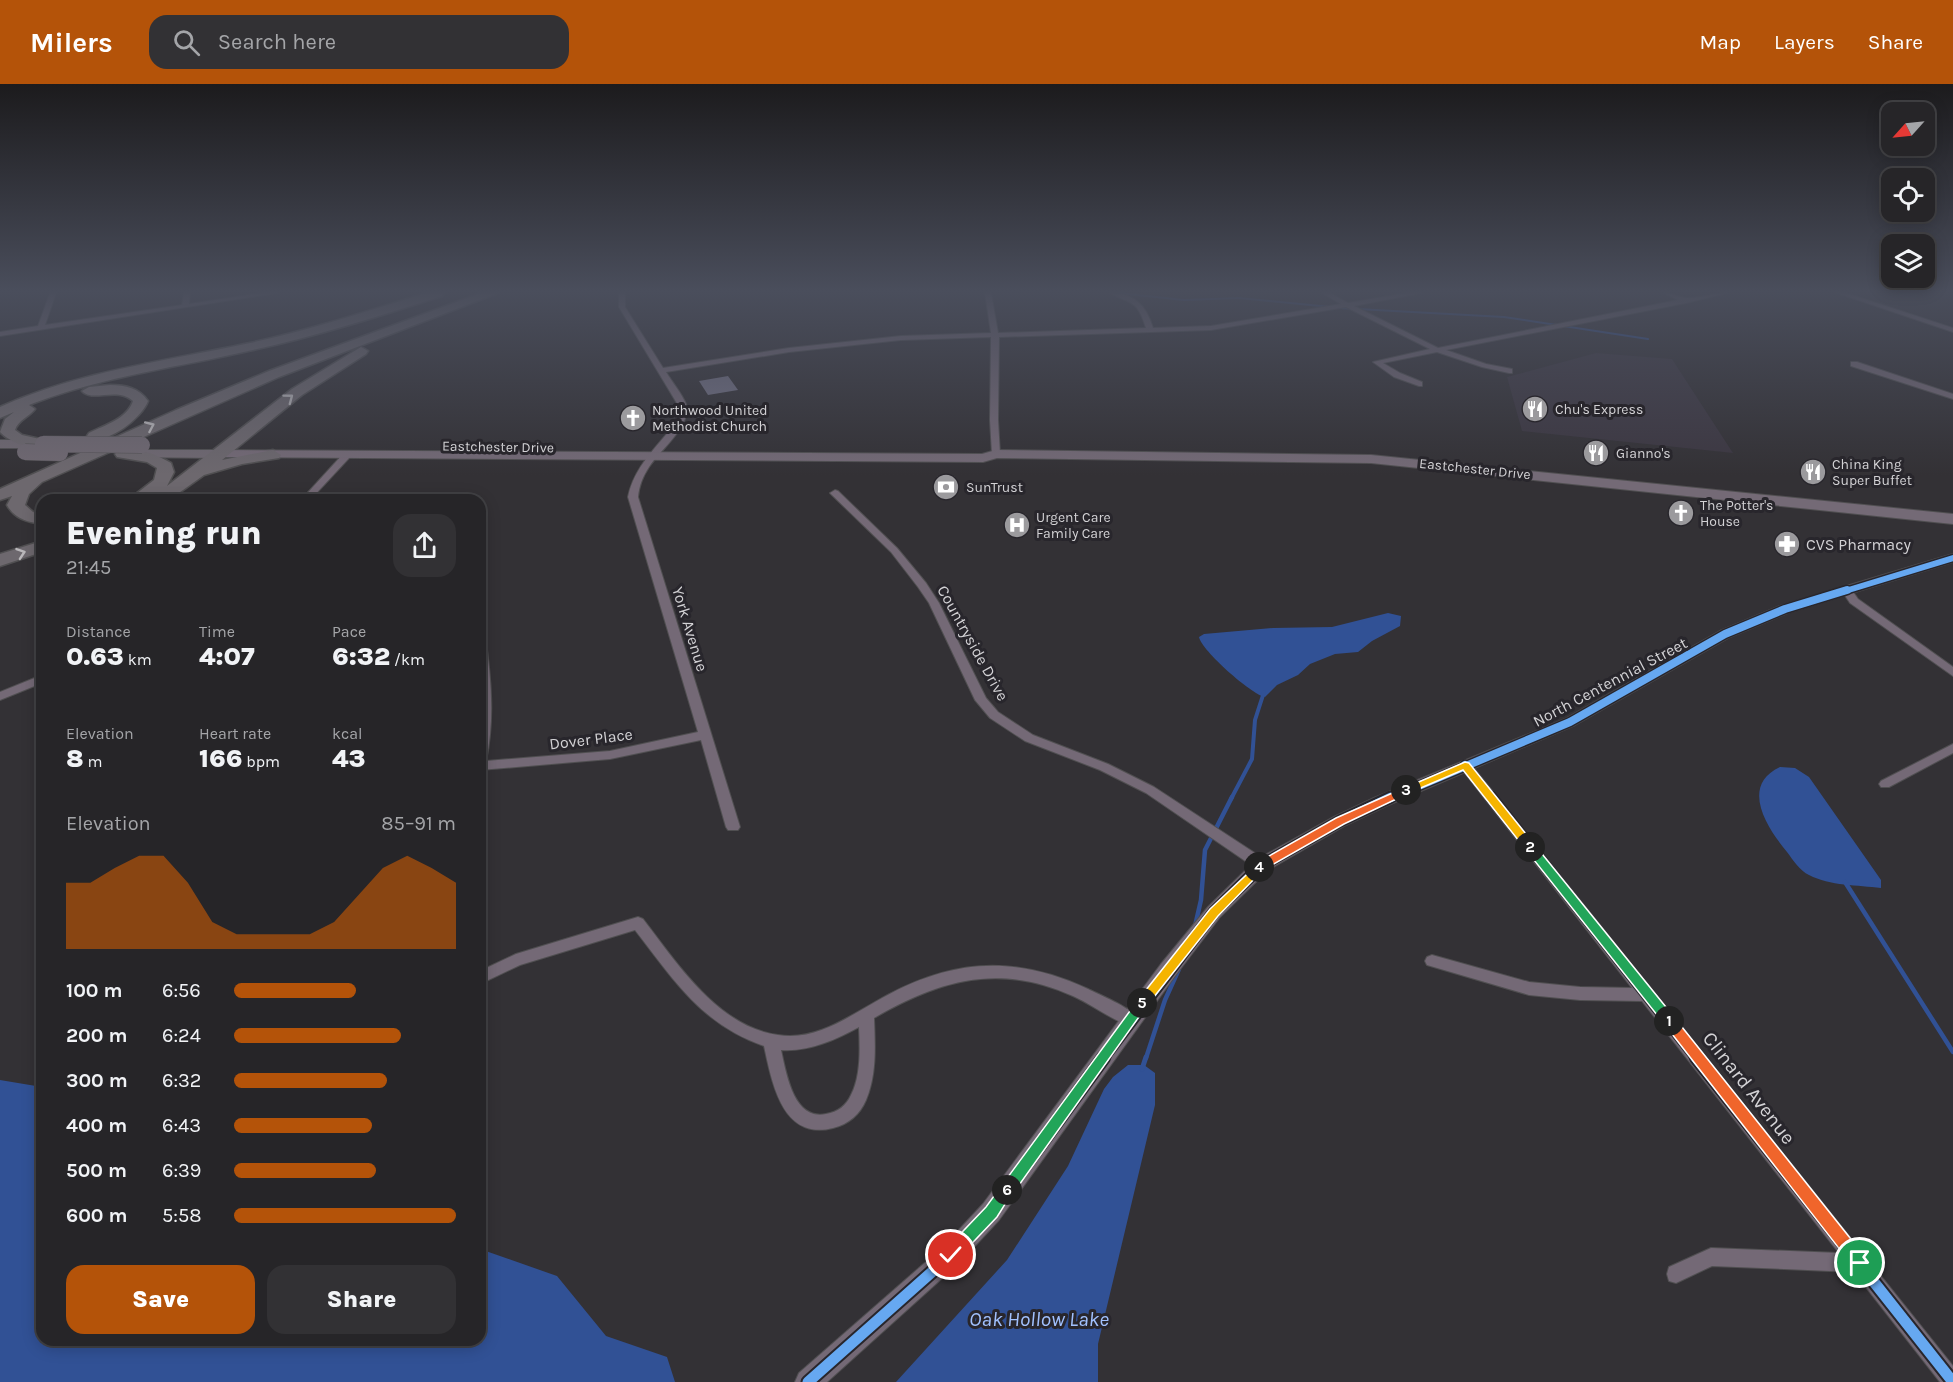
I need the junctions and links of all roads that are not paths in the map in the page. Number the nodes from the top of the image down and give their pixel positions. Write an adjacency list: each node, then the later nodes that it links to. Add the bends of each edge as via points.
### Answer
1 (216, 354): 15 (highway, via 80,383)
2 (294, 354): 17 (highway)
3 (324, 354): 27 (highway, one-way to 3)
4 (356, 354): 16 (highway, one-way to 4, via 304,387)
5 (650, 354): 11 (street)
6 (775, 354): 11 (street)
7 (995, 354): 25 (street)
8 (1422, 354): 13 (street, via 1377,362)
9 (1444, 354): 12 (street)
10 (1854, 364): 14 (street)
11 (661, 371): 22 (street, York Avenue, via 683,411 678,426)
12 (1509, 371)
13 (1419, 384)
14 (1953, 397)
15 (0, 413)
16 (256, 425): 20 (highway); 21 (highway, via 258,437)
17 (94, 436): 19 (highway, via 133,414 141,404 140,398 115,390 70,394 30,408 8,425 12,436); 28 (highway)
18 (0, 444): 19 (highway, Eastchester Drive)
19 (43, 444): 20 (highway, Eastchester Drive, bridge)
20 (224, 450): 21 (main road, Eastchester Drive); 24 (highway, Eastchester Drive); 29 (highway)
21 (277, 450): 22 (main road, Eastchester Drive); 26 (main road, Eastchester Drive); 29 (highway)
22 (657, 451): 25 (main road, Eastchester Drive, via 983,458); 26 (main road, Eastchester Drive); 46 (street, York Avenue, via 637,480 633,497)
23 (0, 452): 24 (highway, Eastchester Drive, bridge)
24 (123, 454): 31 (highway, via 151,458 165,466 162,481)
25 (996, 454): 36 (main road, Eastchester Drive, via 1371,459)
26 (347, 455): 33 (street)
27 (58, 468): 34 (highway); 35 (highway, via 28,487 16,501 20,512)
28 (0, 479)
29 (189, 479): 32 (highway)
30 (835, 493): 52 (street, Countryside Drive, via 894,550 922,585 981,700 994,716 1029,738 1150,790)
31 (144, 494)
32 (166, 494)
33 (311, 494)
34 (0, 495)
35 (36, 517)
36 (1950, 519)
37 (36, 548): 39 (highway, one-way to 37)
38 (1953, 558): 40 (street, North Centennial Street)
39 (0, 560)
40 (1847, 591): 41 (street, via 1854,601); 49 (street, North Centennial Street, via 1785,609 1725,634 1570,722)
41 (1953, 672)
42 (36, 681): 43 (street)
43 (0, 696)
44 (486, 706): 45 (street)
45 (486, 729)
46 (705, 735): 48 (street, Dover Place, via 610,755); 51 (street, York Avenue)
47 (1953, 748): 50 (street)
48 (486, 765)
49 (1465, 765): 52 (street, North Centennial Street, via 1340,821); 55 (street, Clinard Avenue)
50 (1885, 784)
51 (733, 827)
52 (1262, 865): 57 (street, North Centennial Street, via 1214,912)
53 (1432, 961): 55 (street, via 1514,985 1605,995)
54 (486, 975): 58 (street, via 516,960 638,923 720,1018)
55 (1648, 994): 59 (street, Clinard Avenue)
56 (866, 1016): 57 (street, via 898,997 945,978 990,971 1030,975 1063,986 1089,995); 58 (street, via 817,1041); 58 (street, via 865,1077 857,1104 836,1122 815,1123 792,1108)
57 (1130, 1019): 61 (street, North Centennial Street, via 992,1212 951,1255)
58 (771, 1041)
59 (1860, 1263): 60 (street, via 1711,1257); 62 (street, Clinard Avenue)
60 (1676, 1274)
61 (808, 1382)
62 (1953, 1382)

